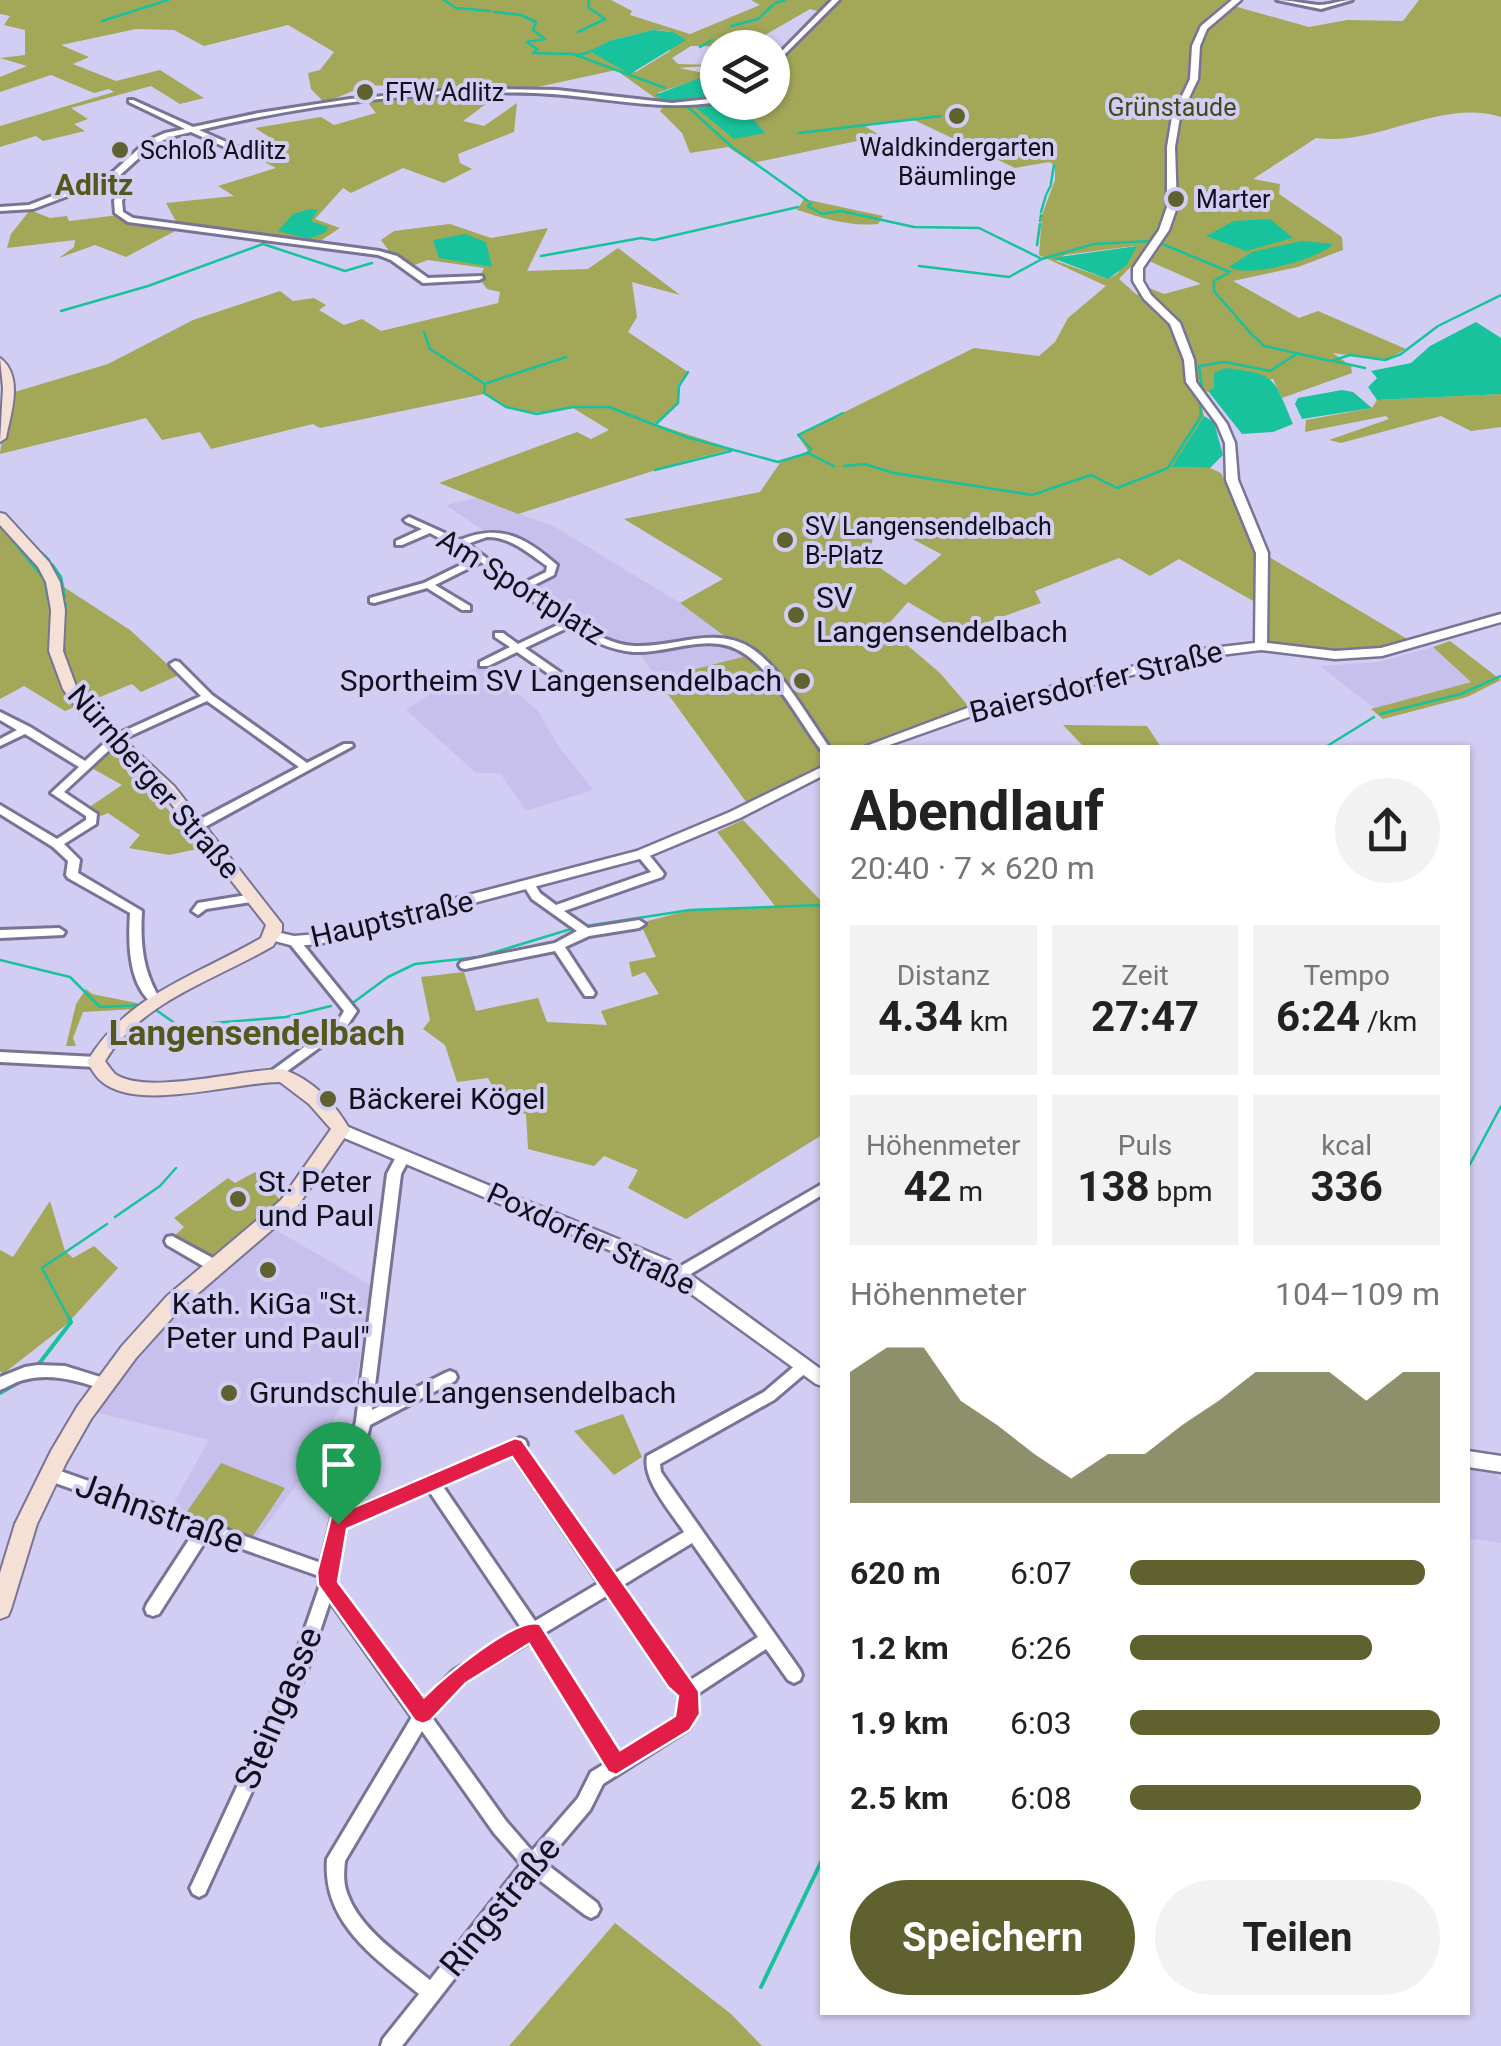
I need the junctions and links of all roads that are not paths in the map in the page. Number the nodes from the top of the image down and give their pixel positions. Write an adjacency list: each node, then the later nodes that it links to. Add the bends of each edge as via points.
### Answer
1 (836, 0): 8 (street)
2 (1236, 0): 31 (street, via 1204,28 1196,46 1191,90 1176,117 1171,147 1172,207 1138,268 1138,282 1175,323 1192,382 1230,443 1232,480 1262,554)
3 (1282, 0): 5 (street)
4 (1349, 0): 5 (street)
5 (1325, 7): 6 (street); 7 (street)
6 (1344, 12)
7 (1306, 19)
8 (790, 47)
9 (131, 101): 11 (street)
10 (700, 102): 11 (street, via 670,106 538,91 398,95)
11 (186, 130): 12 (street); 13 (street, via 150,143 122,171)
12 (250, 156)
13 (92, 183): 14 (street); 15 (street, via 126,184 117,206 130,220 394,258 426,280)
14 (0, 210)
15 (479, 278)
16 (0, 362): 17 (main road, via 8,381)
17 (0, 438)
18 (0, 517): 39 (main road, Nürnberger Straße, via 53,582 63,676)
19 (408, 520): 20 (street, Am Sportplatz)
20 (430, 530): 21 (street); 22 (street, Am Sportplatz)
21 (399, 544)
22 (460, 544): 23 (street, Am Sportplatz); 25 (street, via 484,532 502,533 552,564 551,573)
23 (480, 559): 24 (street); 25 (street, Am Sportplatz)
24 (428, 585): 26 (street); 27 (street)
25 (521, 588): 29 (street, Am Sportplatz)
26 (374, 600)
27 (466, 608)
28 (1501, 618): 31 (street, Baiersdorfer Straße, via 1382,652)
29 (572, 622): 32 (street); 41 (street, Am Sportplatz, via 632,649 697,640 739,646 758,660)
30 (499, 635): 32 (street)
31 (1261, 646): 42 (street, Baiersdorfer Straße, via 1204,653 975,710)
32 (518, 649): 34 (street); 35 (street)
33 (176, 664): 36 (street)
34 (484, 664)
35 (560, 677)
36 (208, 697): 39 (street); 45 (street)
37 (0, 715): 38 (street)
38 (26, 729): 40 (street); 44 (street)
39 (115, 739): 44 (street); 48 (main road, Nürnberger Straße)
40 (0, 743)
41 (823, 745)
42 (876, 745)
43 (348, 746): 45 (street)
44 (84, 766): 49 (street, via 57,793 92,814 92,821)
45 (307, 768): 48 (street)
46 (820, 772): 50 (street, Hauptstraße)
47 (0, 809): 49 (street)
48 (198, 826): 52 (main road, Nürnberger Straße)
49 (57, 844): 64 (street, via 74,860 72,875 136,912 138,964)
50 (642, 854): 51 (street, Hauptstraße); 53 (street, via 658,874)
51 (530, 886): 53 (street); 60 (street, Hauptstraße)
52 (253, 898): 54 (street); 59 (main road, Nürnberger Straße, via 271,917)
53 (554, 910): 57 (street)
54 (198, 911)
55 (639, 924): 57 (street)
56 (59, 932): 58 (street)
57 (586, 932): 61 (street)
58 (0, 934)
59 (272, 936): 60 (street, Hauptstraße); 64 (main road, Hauptstraße)
60 (294, 941): 67 (street, via 351,1012)
61 (558, 946): 62 (street); 63 (street)
62 (465, 965)
63 (589, 993)
64 (156, 1002): 66 (main road, Hauptstraße)
65 (0, 1057): 66 (street)
66 (96, 1062): 67 (main road, via 112,1080 179,1089)
67 (275, 1075): 68 (main road, via 291,1080)
68 (341, 1130): 69 (street, Poxdorfer Straße); 72 (main road, via 288,1205)
69 (403, 1157): 73 (street, Poxdorfer Straße); 79 (street, Steingasse, via 394,1174)
70 (820, 1190): 73 (street)
71 (172, 1241): 72 (street)
72 (215, 1266): 78 (main road, via 174,1302)
73 (679, 1274): 74 (street, Poxdorfer Straße)
74 (803, 1367): 76 (street, Poxdorfer Straße); 86 (street, via 769,1396 652,1461)
75 (450, 1377): 79 (street)
76 (820, 1378)
77 (0, 1384): 78 (street, via 29,1371 53,1370)
78 (106, 1384): 82 (main road)
79 (363, 1421): 84 (street, Steingasse)
80 (1470, 1459): 81 (street)
81 (1501, 1464)
82 (49, 1474): 85 (street, Jahnstraße); 89 (main road)
83 (432, 1483): 84 (street); 88 (street, via 518,1445); 91 (street)
84 (338, 1524): 87 (street, Steingasse)
85 (204, 1529): 87 (street, Jahnstraße); 90 (street)
86 (694, 1534): 88 (street, Ringstraße); 92 (street)
87 (328, 1578): 95 (street); 98 (street, Steingasse, via 298,1674)
88 (610, 1583): 91 (street, Ringstraße); 94 (street)
89 (0, 1609)
90 (152, 1609)
91 (532, 1631): 95 (street, Ringstraße, via 459,1676); 96 (street)
92 (768, 1639): 93 (street); 94 (street)
93 (794, 1675)
94 (688, 1691): 96 (street, Ringstraße, via 689,1714 682,1723)
95 (423, 1714): 97 (street); 100 (street, Ringstraße, via 336,1858 331,1878 340,1902 376,1946)
96 (616, 1764): 97 (street, Ringstraße, via 590,1786 570,1822)
97 (532, 1864): 99 (street); 100 (street, Ringstraße)
98 (199, 1888)
99 (591, 1909)
100 (430, 1992): 101 (street, Ringstraße)
101 (390, 2046)

